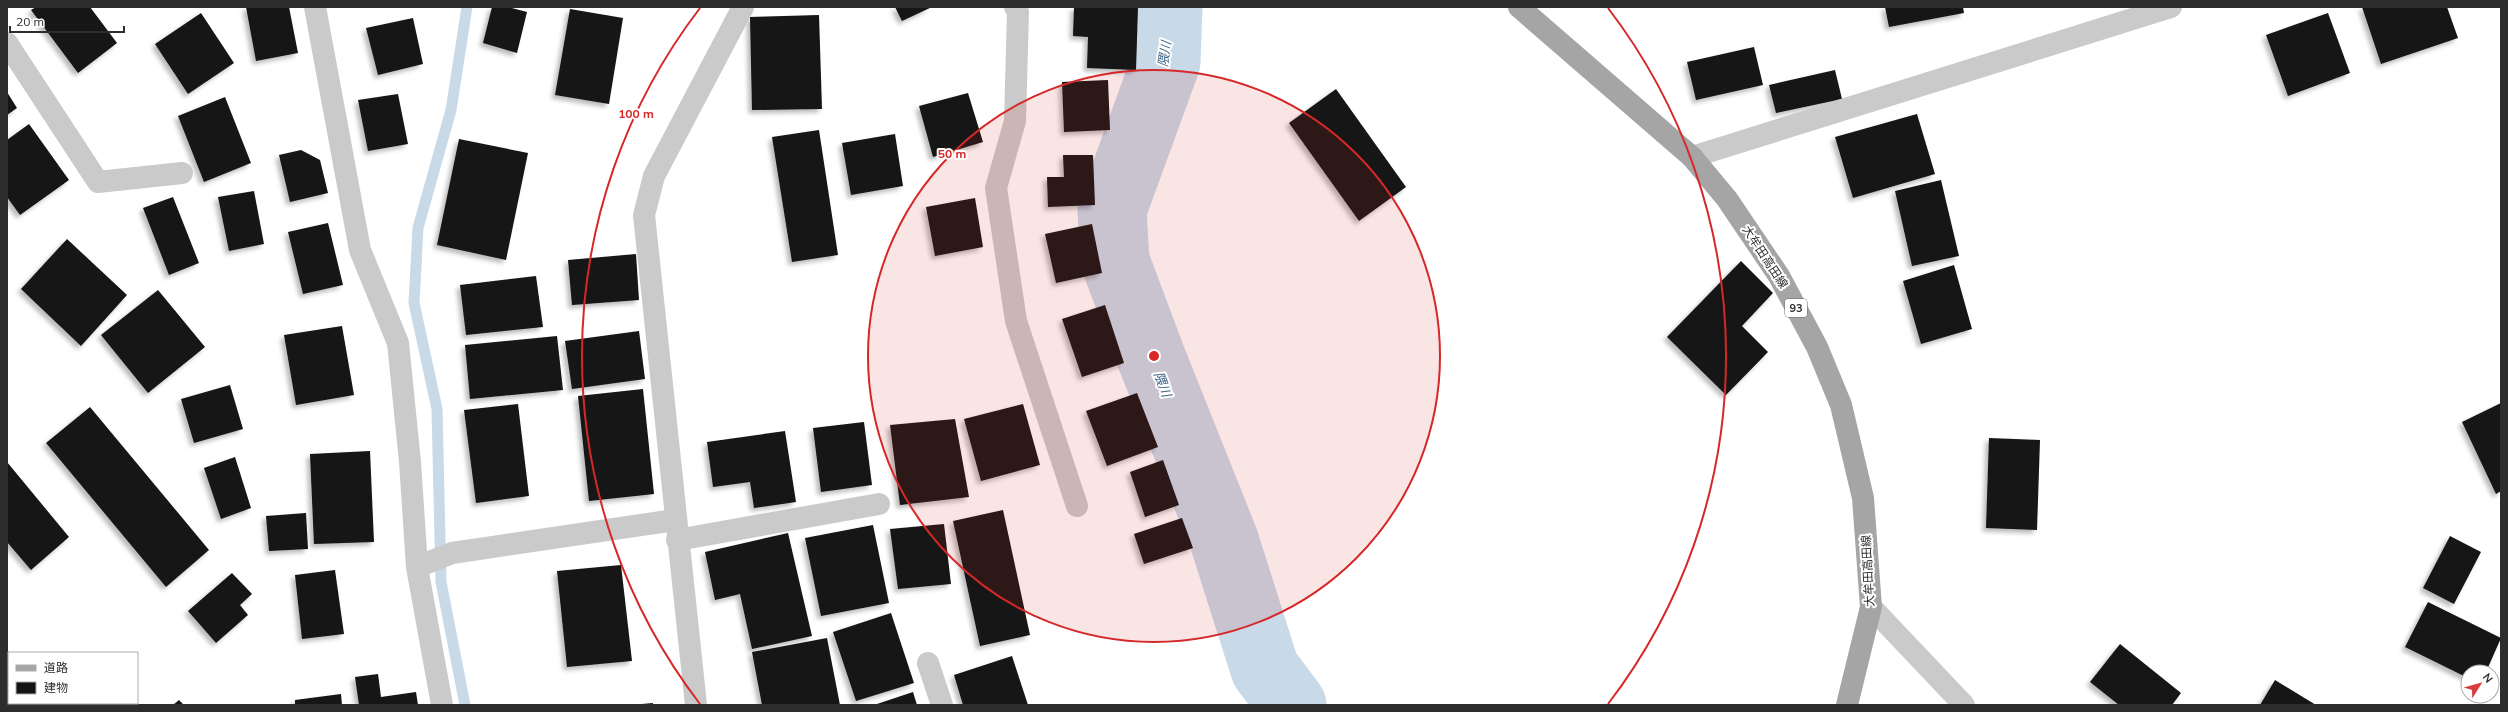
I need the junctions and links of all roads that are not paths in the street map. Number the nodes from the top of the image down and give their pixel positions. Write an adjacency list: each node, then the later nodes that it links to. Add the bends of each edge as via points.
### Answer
1 (315, 7): 12 (street, via 360,250 398,343)
2 (743, 7): 11 (street, via 654,176 644,215)
3 (1015, 7): 10 (street, via 1018,12 1015,121 996,188 1016,321)
4 (1519, 7): 7 (main road, 大牟田高田線 / 93)
5 (2171, 7): 7 (street)
6 (7, 43): 8 (street, via 98,182)
7 (1692, 157): 13 (main road, 大牟田高田線 / 93, via 1728,199 1779,276 1816,347 1840,405 1863,498)
8 (182, 173)
9 (879, 504): 11 (street)
10 (1076, 506)
11 (676, 530): 12 (street, via 452,553); 16 (street)
12 (423, 566): 15 (street)
13 (1871, 607): 18 (main road, 大牟田高田線 / 93); 19 (street)
14 (928, 663): 17 (street)
15 (442, 705)
16 (696, 705)
17 (942, 705)
18 (1847, 705)
19 (1964, 705)

